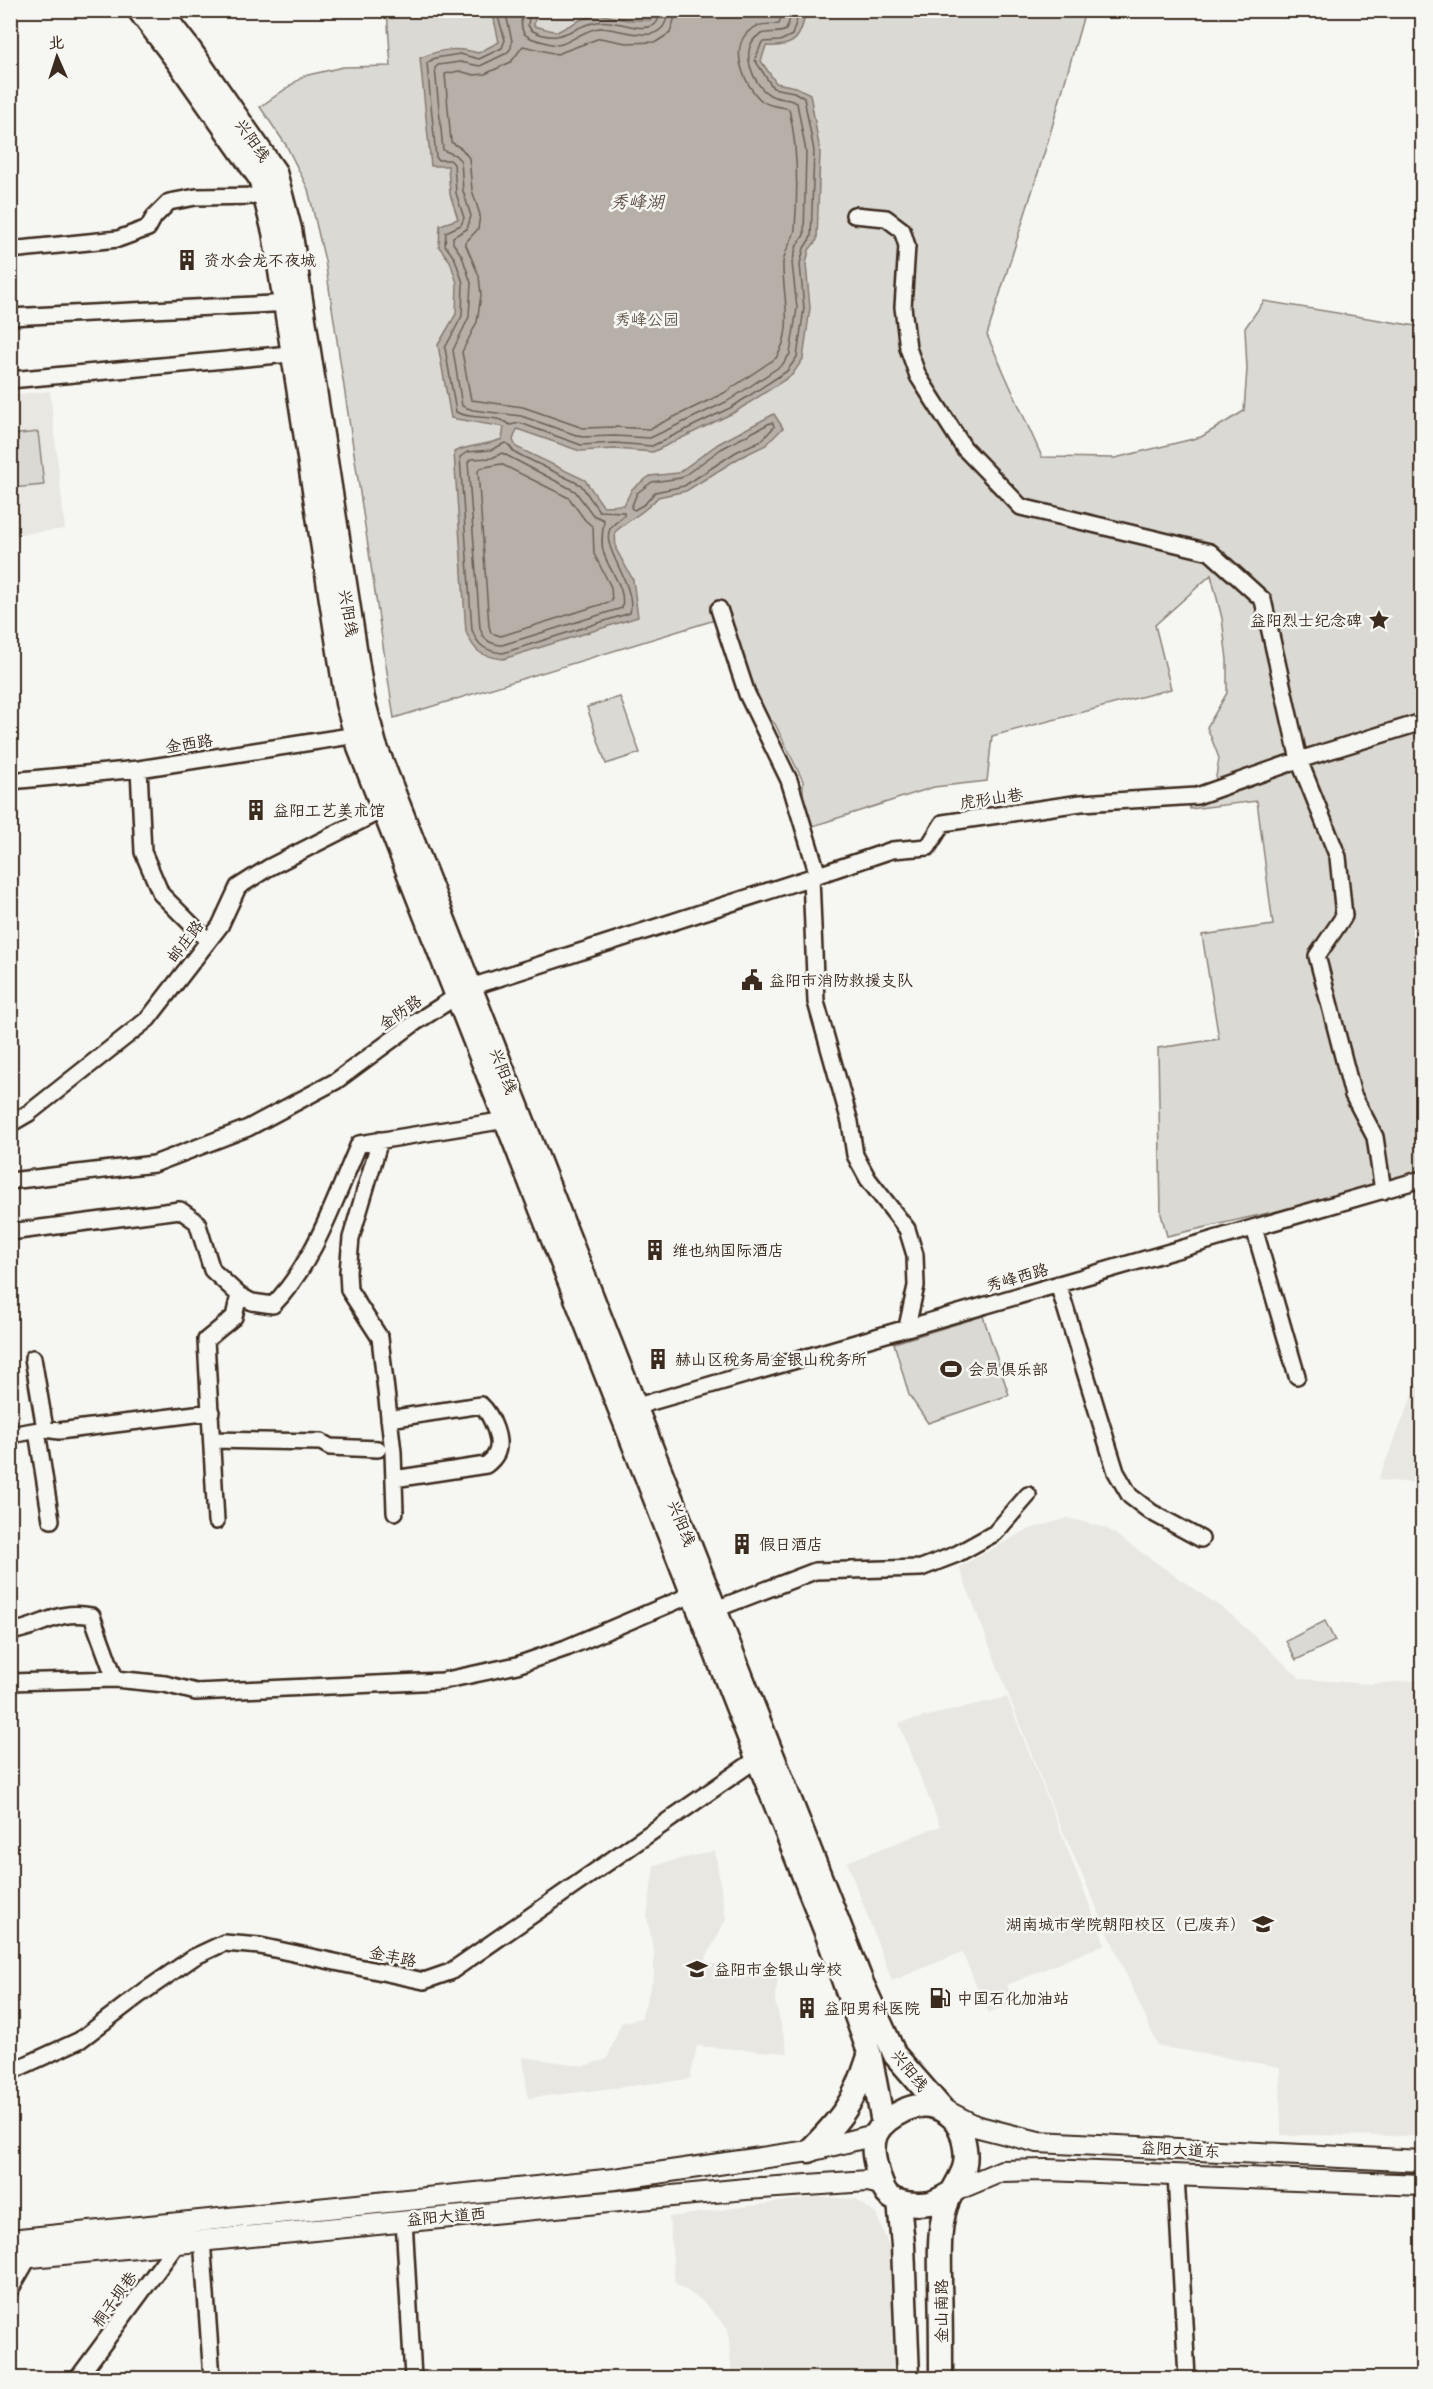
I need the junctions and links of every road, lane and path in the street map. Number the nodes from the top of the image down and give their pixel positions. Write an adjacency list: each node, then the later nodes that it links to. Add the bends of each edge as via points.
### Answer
1 (139, 10): 3 (highway, 兴阳线, via 260,178)
2 (159, 10): 6 (highway, 兴阳线, via 275,172 290,229)
3 (265, 196): 5 (street, via 196,197 169,202 148,228 118,239); 6 (highway, 兴阳线)
4 (854, 215): 13 (street, via 886,218 902,230 907,246 903,307 908,348 918,376 964,448 1021,507 1210,552 1263,600)
5 (10, 250)
6 (293, 303): 7 (street); 8 (highway, 兴阳线)
7 (10, 317)
8 (301, 353): 9 (street); 12 (highway, 兴阳线, via 363,699)
9 (10, 380)
10 (719, 609): 17 (street, via 747,694 789,780)
11 (1422, 722): 13 (street, 虎形山巷)
12 (364, 734): 14 (street, 金西路); 16 (highway, 兴阳线)
13 (1299, 760): 17 (street, 虎形山巷, via 1197,796 1081,803 943,823 928,847 892,850); 25 (street, via 1338,857 1344,916 1317,956 1353,1095 1375,1137)
14 (139, 769): 15 (street, 金西路); 18 (street, via 143,852 161,894)
15 (10, 781)
16 (391, 806): 18 (street, 邮庄路, via 238,887 220,926); 19 (highway, 兴阳线)
17 (814, 876): 19 (street, 金防路); 30 (street, via 816,1002 850,1122 855,1155 868,1179 907,1229 915,1255 916,1286)
18 (208, 941): 21 (street, 邮庄路, via 148,1019)
19 (464, 991): 20 (highway, 兴阳线); 24 (street, 金防路, via 336,1081 248,1128 154,1164); 33 (highway, 兴阳线)
20 (506, 1120): 22 (street); 33 (highway, 兴阳线)
21 (10, 1124)
22 (380, 1140): 29 (street, via 359,1144 311,1252 285,1293 273,1305 252,1302); 35 (street, via 351,1238 348,1272 349,1290 380,1338)
23 (1422, 1179): 25 (street, 秀峰西路)
24 (10, 1181)
25 (1383, 1191): 26 (street, 秀峰西路)
26 (1254, 1228): 28 (street, 秀峰西路); 32 (street)
27 (10, 1232): 29 (street, via 180,1210 197,1222 212,1270)
28 (1058, 1284): 30 (street, 秀峰西路); 45 (street, via 1116,1472 1130,1496)
29 (239, 1295): 34 (street, via 234,1317 206,1340)
30 (907, 1327): 33 (street, 秀峰西路)
31 (33, 1359): 36 (street)
32 (1297, 1376)
33 (628, 1408): 46 (highway, 兴阳线); 47 (highway, 兴阳线)
34 (211, 1412): 36 (street); 38 (street)
35 (389, 1419): 40 (street); 40 (street, via 481,1405 490,1413 499,1446 486,1465)
36 (41, 1430): 37 (street); 43 (street)
37 (10, 1435)
38 (212, 1440): 39 (street, via 321,1442 330,1447); 44 (street)
39 (378, 1449)
40 (394, 1479): 42 (street)
41 (1028, 1495): 47 (street, via 995,1533 921,1568 815,1571)
42 (395, 1512)
43 (51, 1520)
44 (216, 1521)
45 (1201, 1539)
46 (693, 1594): 49 (street, via 567,1648 517,1665 442,1681 196,1692); 51 (highway, 兴阳线)
47 (716, 1609): 51 (highway, 兴阳线)
48 (10, 1632): 49 (street, via 74,1613 92,1617)
49 (115, 1678): 50 (street)
50 (10, 1682)
51 (764, 1753): 52 (highway, 兴阳线); 53 (street, 金丰路, via 450,1972 424,1981 260,1946 224,1943 194,1957 80,2040); 54 (highway, 兴阳线, via 895,2055)
52 (870, 2055): 55 (highway, 兴阳线); 57 (highway, via 859,2090 838,2122)
53 (10, 2072)
54 (943, 2110): 55 (highway, via 930,2105 910,2107); 56 (main road, 益阳大道东, via 975,2126 1038,2142); 63 (highway, via 954,2117 967,2155)
55 (879, 2129): 57 (main road, 益阳大道西); 61 (highway, via 872,2152)
56 (1081, 2144): 58 (main road, 益阳大道东); 59 (main road)
57 (809, 2151): 67 (main road, 益阳大道西, via 615,2179)
58 (1422, 2161)
59 (1080, 2171): 60 (main road); 63 (main road, via 1002,2171)
60 (1176, 2175): 62 (main road); 76 (street)
61 (881, 2184): 64 (highway, via 888,2196); 65 (main road, 益阳大道西, via 808,2183)
62 (1422, 2185)
63 (954, 2191): 64 (highway, via 931,2203); 72 (highway, 金山南路, via 946,2206 940,2243)
64 (899, 2201): 71 (highway)
65 (404, 2220): 66 (main road, 益阳大道西); 75 (street)
66 (202, 2239): 68 (main road, 益阳大道西); 74 (street)
67 (10, 2240)
68 (179, 2241): 69 (main road, 益阳大道西); 73 (street, 桐子坝巷)
69 (20, 2258): 70 (street)
70 (10, 2290)
71 (908, 2375): 72 (highway)
72 (941, 2375)
73 (78, 2379)
74 (212, 2379)
75 (413, 2379)
76 (1187, 2379)

